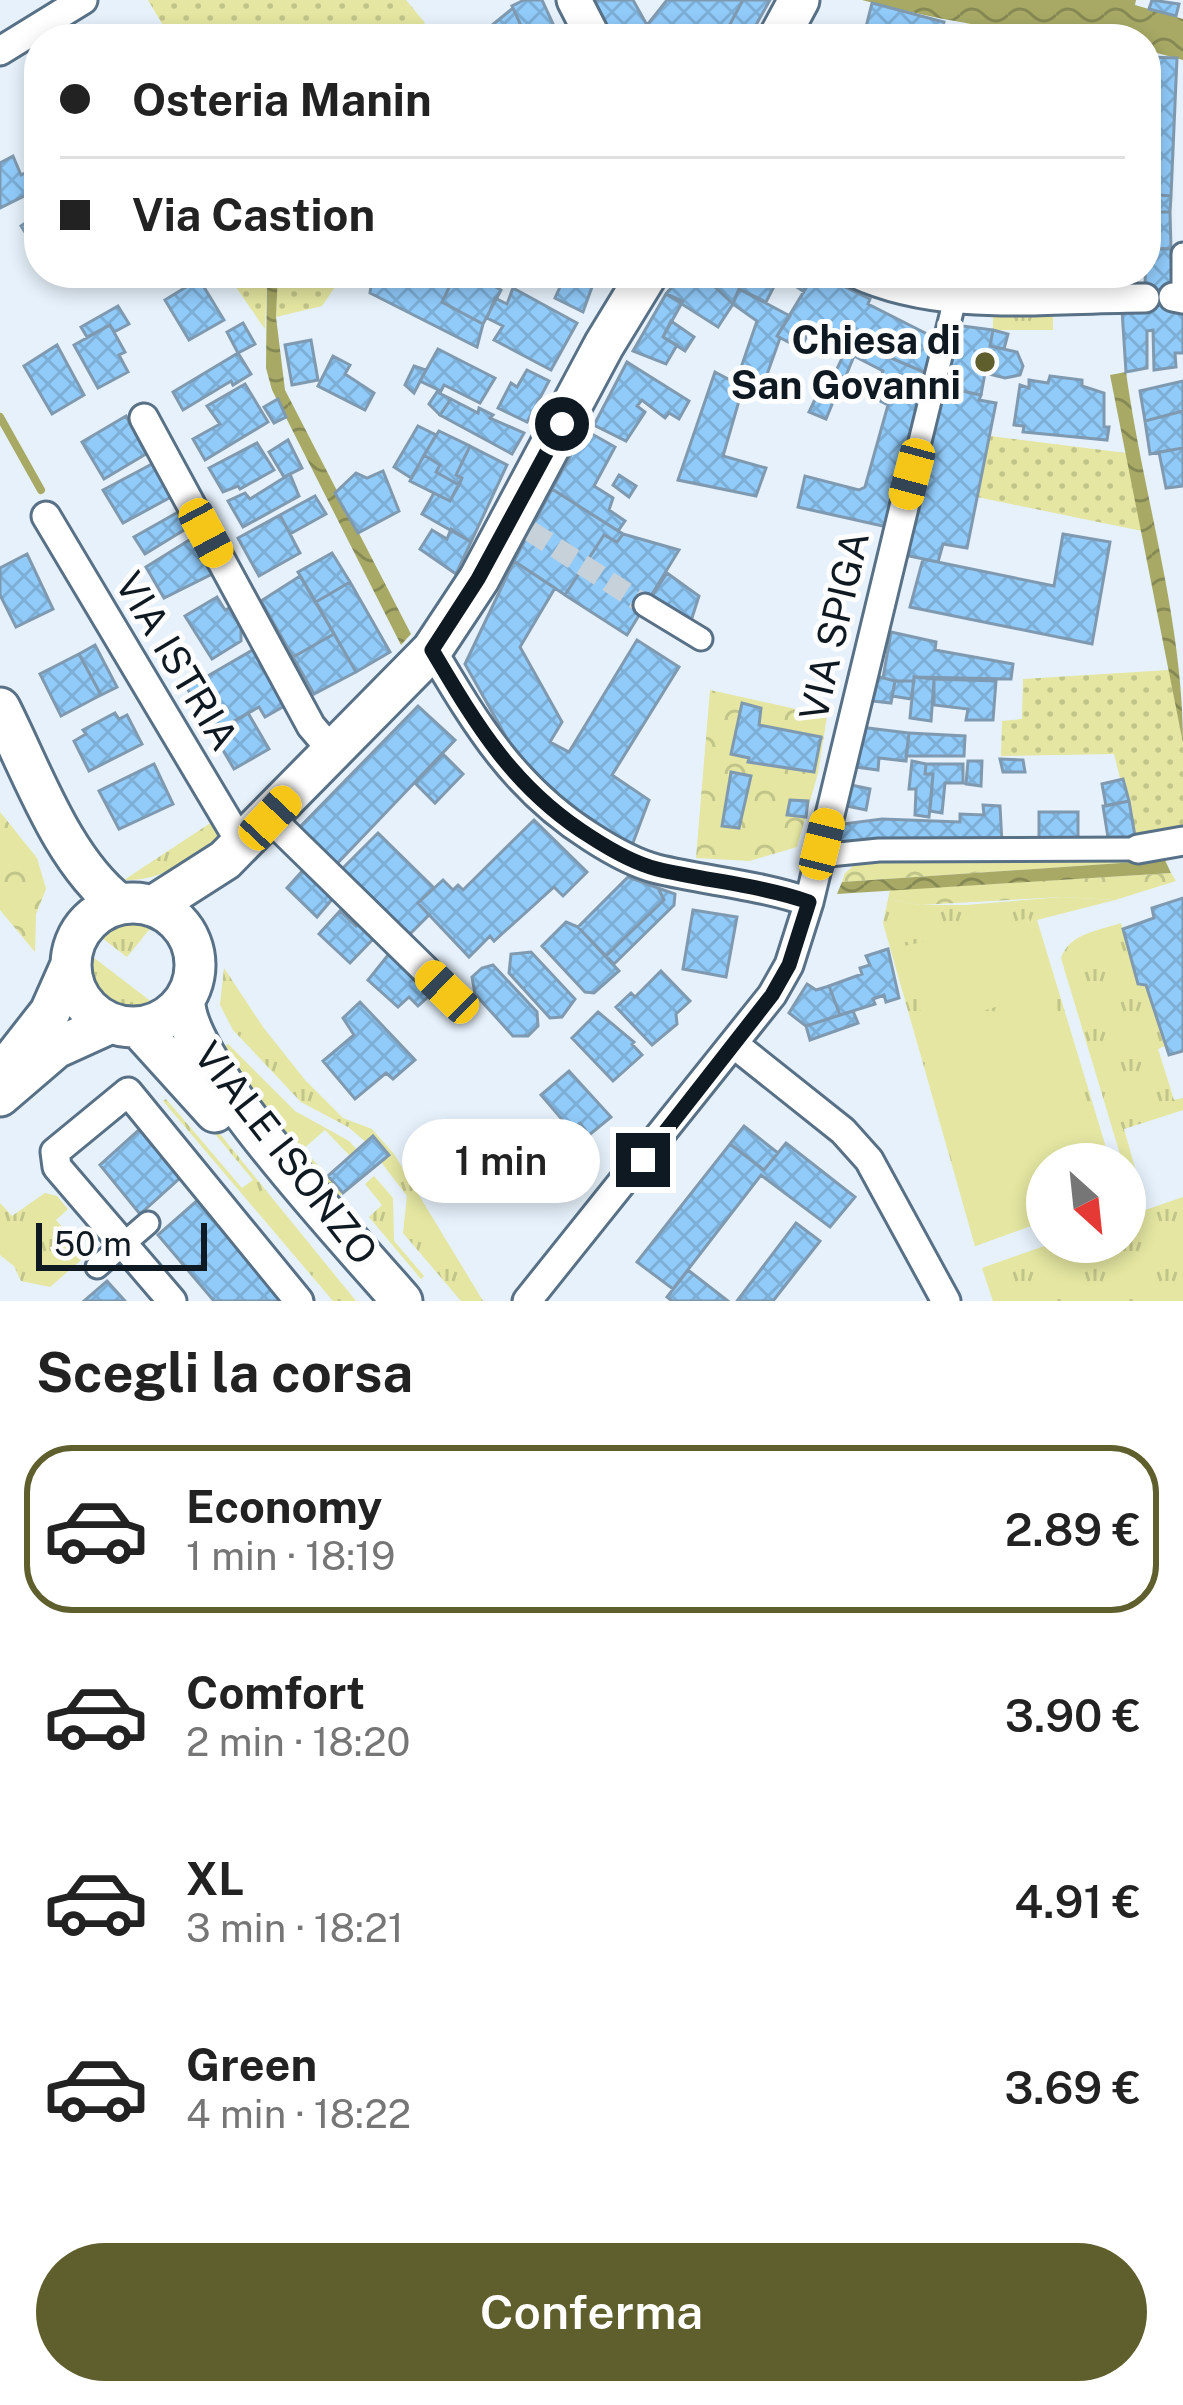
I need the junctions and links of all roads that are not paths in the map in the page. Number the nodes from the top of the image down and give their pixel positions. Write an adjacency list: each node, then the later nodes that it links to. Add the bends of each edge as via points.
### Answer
1 (83, 0): 2 (street)
2 (44, 24)
3 (1183, 254): 6 (street)
4 (637, 288): 14 (main road)
5 (895, 288): 7 (street)
6 (1180, 297)
7 (955, 298): 8 (street); 10 (street, VIA SPIGA)
8 (1144, 298)
9 (143, 418): 16 (street, via 311,726)
10 (912, 474): 20 (street, VIA SPIGA)
11 (46, 517): 17 (street, VIA ISTRIA)
12 (645, 605): 13 (street)
13 (701, 639)
14 (432, 650): 16 (main road); 22 (street, via 507,768 576,828 652,868)
15 (0, 708): 21 (main road)
16 (334, 753): 17 (main road)
17 (246, 841): 23 (main road); 24 (main road, via 200,905); 26 (street, VIA ISTRIA)
18 (1183, 841): 19 (street)
19 (1138, 849): 20 (street)
20 (819, 856): 22 (street, VIA SPIGA)
21 (76, 859): 23 (main road, via 99,890); 25 (main road)
22 (809, 902): 29 (street, VIA SPIGA, via 789,965)
23 (136, 905): 24 (main road, via 178,921); 25 (main road, via 103,910)
24 (189, 937): 27 (main road, via 195,968)
25 (74, 951): 28 (main road, via 82,1001); 30 (main road, via 50,1012)
26 (447, 992)
27 (185, 999): 28 (main road, via 160,1021); 35 (main road, VIALE ISONZO, via 202,1053 230,1094)
28 (124, 1025): 31 (main road, via 56,1048); 35 (main road, VIALE ISONZO, via 180,1070)
29 (735, 1045): 38 (street, VIA SPIGA); 39 (street, via 869,1160)
30 (0, 1076)
31 (0, 1096)
32 (148, 1222): 33 (street)
33 (124, 1243): 34 (street); 36 (street); 37 (street, via 57,1167 56,1152 128,1091 195,1184)
34 (97, 1267)
35 (395, 1300)
36 (172, 1301)
37 (298, 1301)
38 (527, 1301)
39 (946, 1301)

